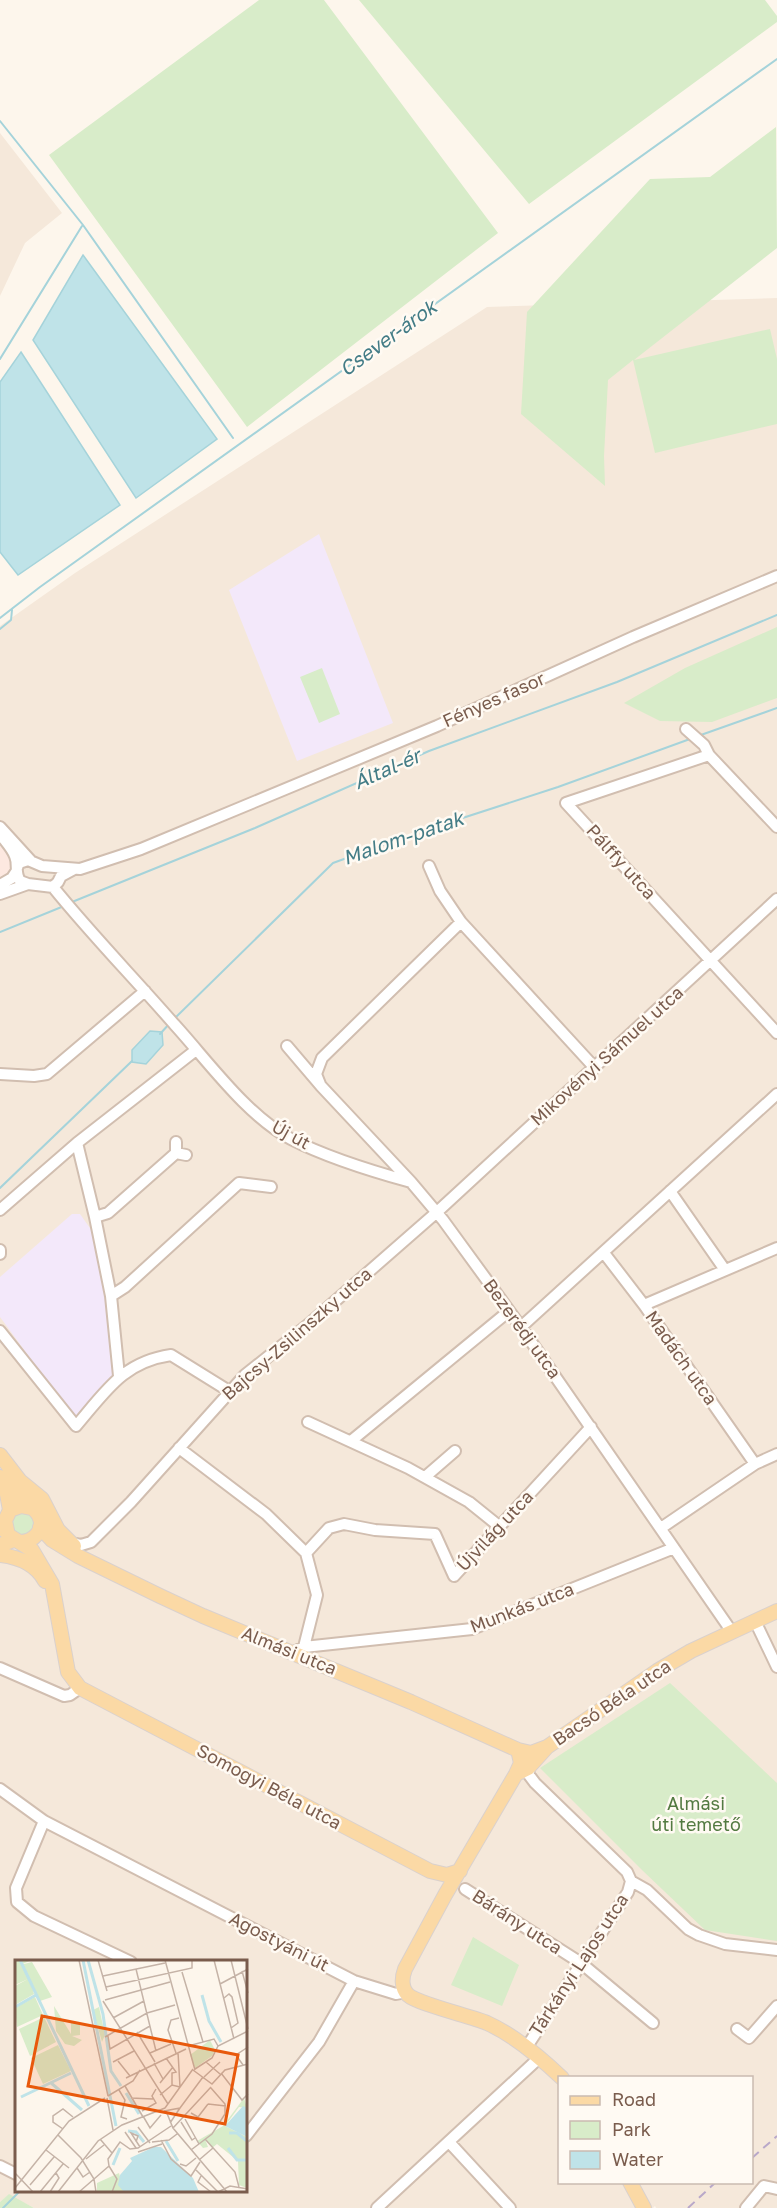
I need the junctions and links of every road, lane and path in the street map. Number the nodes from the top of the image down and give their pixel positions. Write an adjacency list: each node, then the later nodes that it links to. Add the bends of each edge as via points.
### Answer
1 (777, 576): 10 (street, Fényes fasor, via 437,726 141,849)
2 (686, 729): 3 (street)
3 (707, 750): 5 (street); 18 (street, Pálffy utca, via 566,802)
4 (0, 827): 7 (street)
5 (777, 827)
6 (0, 834): 11 (street, via 15,855)
7 (31, 861): 8 (street, Fényes fasor); 11 (street, via 22,861)
8 (53, 867): 10 (street, Fényes fasor); 14 (street, Új út, via 57,871)
9 (429, 867): 17 (street)
10 (74, 869): 14 (street, Fényes fasor)
11 (16, 870): 12 (street, via 20,881); 13 (street, via 12,878)
12 (28, 884): 14 (street); 15 (street)
13 (0, 885)
14 (57, 887): 19 (street, Új út)
15 (0, 894)
16 (777, 899): 18 (street, Mikovényi Sámuel utca)
17 (461, 922): 23 (street); 25 (street, via 322,1058 316,1074)
18 (710, 962): 20 (street, Pálffy utca); 23 (street, Mikovényi Sámuel utca)
19 (145, 991): 22 (street, Új út); 24 (street, via 47,1074)
20 (777, 1033)
21 (286, 1046): 25 (street, Bezerédj utca)
22 (196, 1050): 27 (street); 29 (street, Új út, via 272,1127 367,1169)
23 (595, 1068): 33 (street, Mikovényi Sámuel utca)
24 (0, 1074)
25 (321, 1086): 29 (street, Bezerédj utca)
26 (777, 1094): 31 (street)
27 (76, 1143): 32 (street); 34 (street)
28 (179, 1150): 34 (street, via 108,1213)
29 (411, 1182): 33 (street, Bezerédj utca)
30 (271, 1187): 38 (street, via 239,1183)
31 (670, 1191): 36 (street); 37 (street)
32 (0, 1209)
33 (436, 1212): 40 (street, Bezerédj utca); 44 (street, Bajcsy-Zsilinszky utca)
34 (95, 1217): 38 (street)
35 (777, 1248): 37 (street)
36 (604, 1253): 39 (street, Madách utca); 41 (street)
37 (726, 1270): 39 (street)
38 (111, 1296): 43 (street)
39 (644, 1305): 53 (street, Madách utca)
40 (509, 1311): 41 (street, Bezerédj utca); 47 (street)
41 (521, 1327): 46 (street, Bezerédj utca)
42 (0, 1331): 43 (street, via 76,1426)
43 (119, 1376): 44 (street, via 150,1358 171,1355)
44 (229, 1390): 48 (street, Bajcsy-Zsilinszky utca)
45 (308, 1422): 47 (street)
46 (591, 1427): 59 (street, Újvilág utca); 60 (street, Bezerédj utca)
47 (351, 1441): 55 (street)
48 (179, 1448): 62 (street, Bajcsy-Zsilinszky utca); 66 (street, via 266,1514)
49 (455, 1451): 55 (street)
50 (777, 1454): 53 (street)
51 (0, 1455): 63 (main road, via 20,1481 42,1500)
52 (0, 1462): 56 (main road)
53 (755, 1464): 60 (street)
54 (0, 1477): 57 (main road, via 7,1494)
55 (425, 1477): 59 (street, via 469,1502)
56 (31, 1508): 57 (main road, via 21,1506); 58 (main road, via 39,1516)
57 (5, 1521): 61 (main road, via 6,1531)
58 (40, 1527): 61 (main road, via 31,1540); 69 (main road, Almási utca, via 52,1540)
59 (500, 1527): 66 (street, Újvilág utca, via 454,1576 435,1534 344,1524 329,1528)
60 (661, 1528): 65 (street, Bezerédj utca)
61 (17, 1541): 64 (main road); 70 (main road, via 32,1550 46,1571)
62 (91, 1542): 63 (street); 68 (street)
63 (70, 1543): 68 (main road)
64 (0, 1545)
65 (674, 1548): 73 (street, Bezerédj utca); 74 (street, Munkás utca, via 472,1629)
66 (306, 1553): 74 (street, via 317,1595)
67 (0, 1555): 70 (main road, via 18,1558 43,1576)
68 (90, 1558): 69 (main road)
69 (107, 1570): 74 (main road, Almási utca, via 203,1616)
70 (57, 1605): 77 (main road, via 68,1672)
71 (777, 1611): 72 (main road, Bacsó Béla utca)
72 (755, 1621): 73 (main road, Bacsó Béla utca); 75 (street)
73 (732, 1632): 78 (main road, Bacsó Béla utca, via 657,1671)
74 (298, 1650): 79 (main road, Almási utca)
75 (777, 1667)
76 (0, 1668): 77 (street, via 64,1696)
77 (80, 1688): 83 (main road, Somogyi Béla utca)
78 (547, 1747): 79 (main road, Almási utca, via 531,1753); 80 (main road, Bacsó Béla utca)
79 (518, 1750): 80 (main road)
80 (522, 1771): 84 (main road, Bacsó Béla utca); 85 (street, via 627,1872)
81 (0, 1789): 82 (street, Agostyáni út)
82 (44, 1821): 89 (street, via 16,1888 17,1902 34,1916); 91 (street, Agostyáni út)
83 (430, 1871): 84 (main road, Somogyi Béla utca, via 447,1875); 87 (main road, via 443,1885)
84 (460, 1871): 87 (main road, Bacsó Béla utca)
85 (631, 1881): 88 (street, via 648,1890 699,1935 725,1944); 90 (street, Tárkányi Lajos utca, via 628,1892)
86 (465, 1889): 90 (street, Bárány utca)
87 (445, 1895): 92 (main road, Bacsó Béla utca, via 405,1969)
88 (777, 1950)
89 (127, 1960)
90 (581, 1963): 94 (street, Bárány utca); 96 (street, Tárkányi Lajos utca)
91 (354, 1981): 92 (street, Agostyáni út, via 396,1994); 99 (street, via 320,2042)
92 (406, 1992): 96 (main road, Agostyáni út, via 414,1999 490,2025)
93 (777, 2006): 95 (street, via 749,2038)
94 (653, 2023)
95 (737, 2029)
96 (526, 2048): 97 (main road, Agostyáni út)
97 (539, 2058): 98 (main road, Agostyáni út); 100 (street)
98 (560, 2076)
99 (248, 2133)
100 (449, 2142): 106 (street); 107 (street)
101 (0, 2166): 102 (street)
102 (15, 2174)
103 (632, 2184): 105 (main road)
104 (777, 2189): 108 (street, via 765,2186)
105 (642, 2207)
106 (377, 2208)
107 (510, 2208)
108 (746, 2208)

